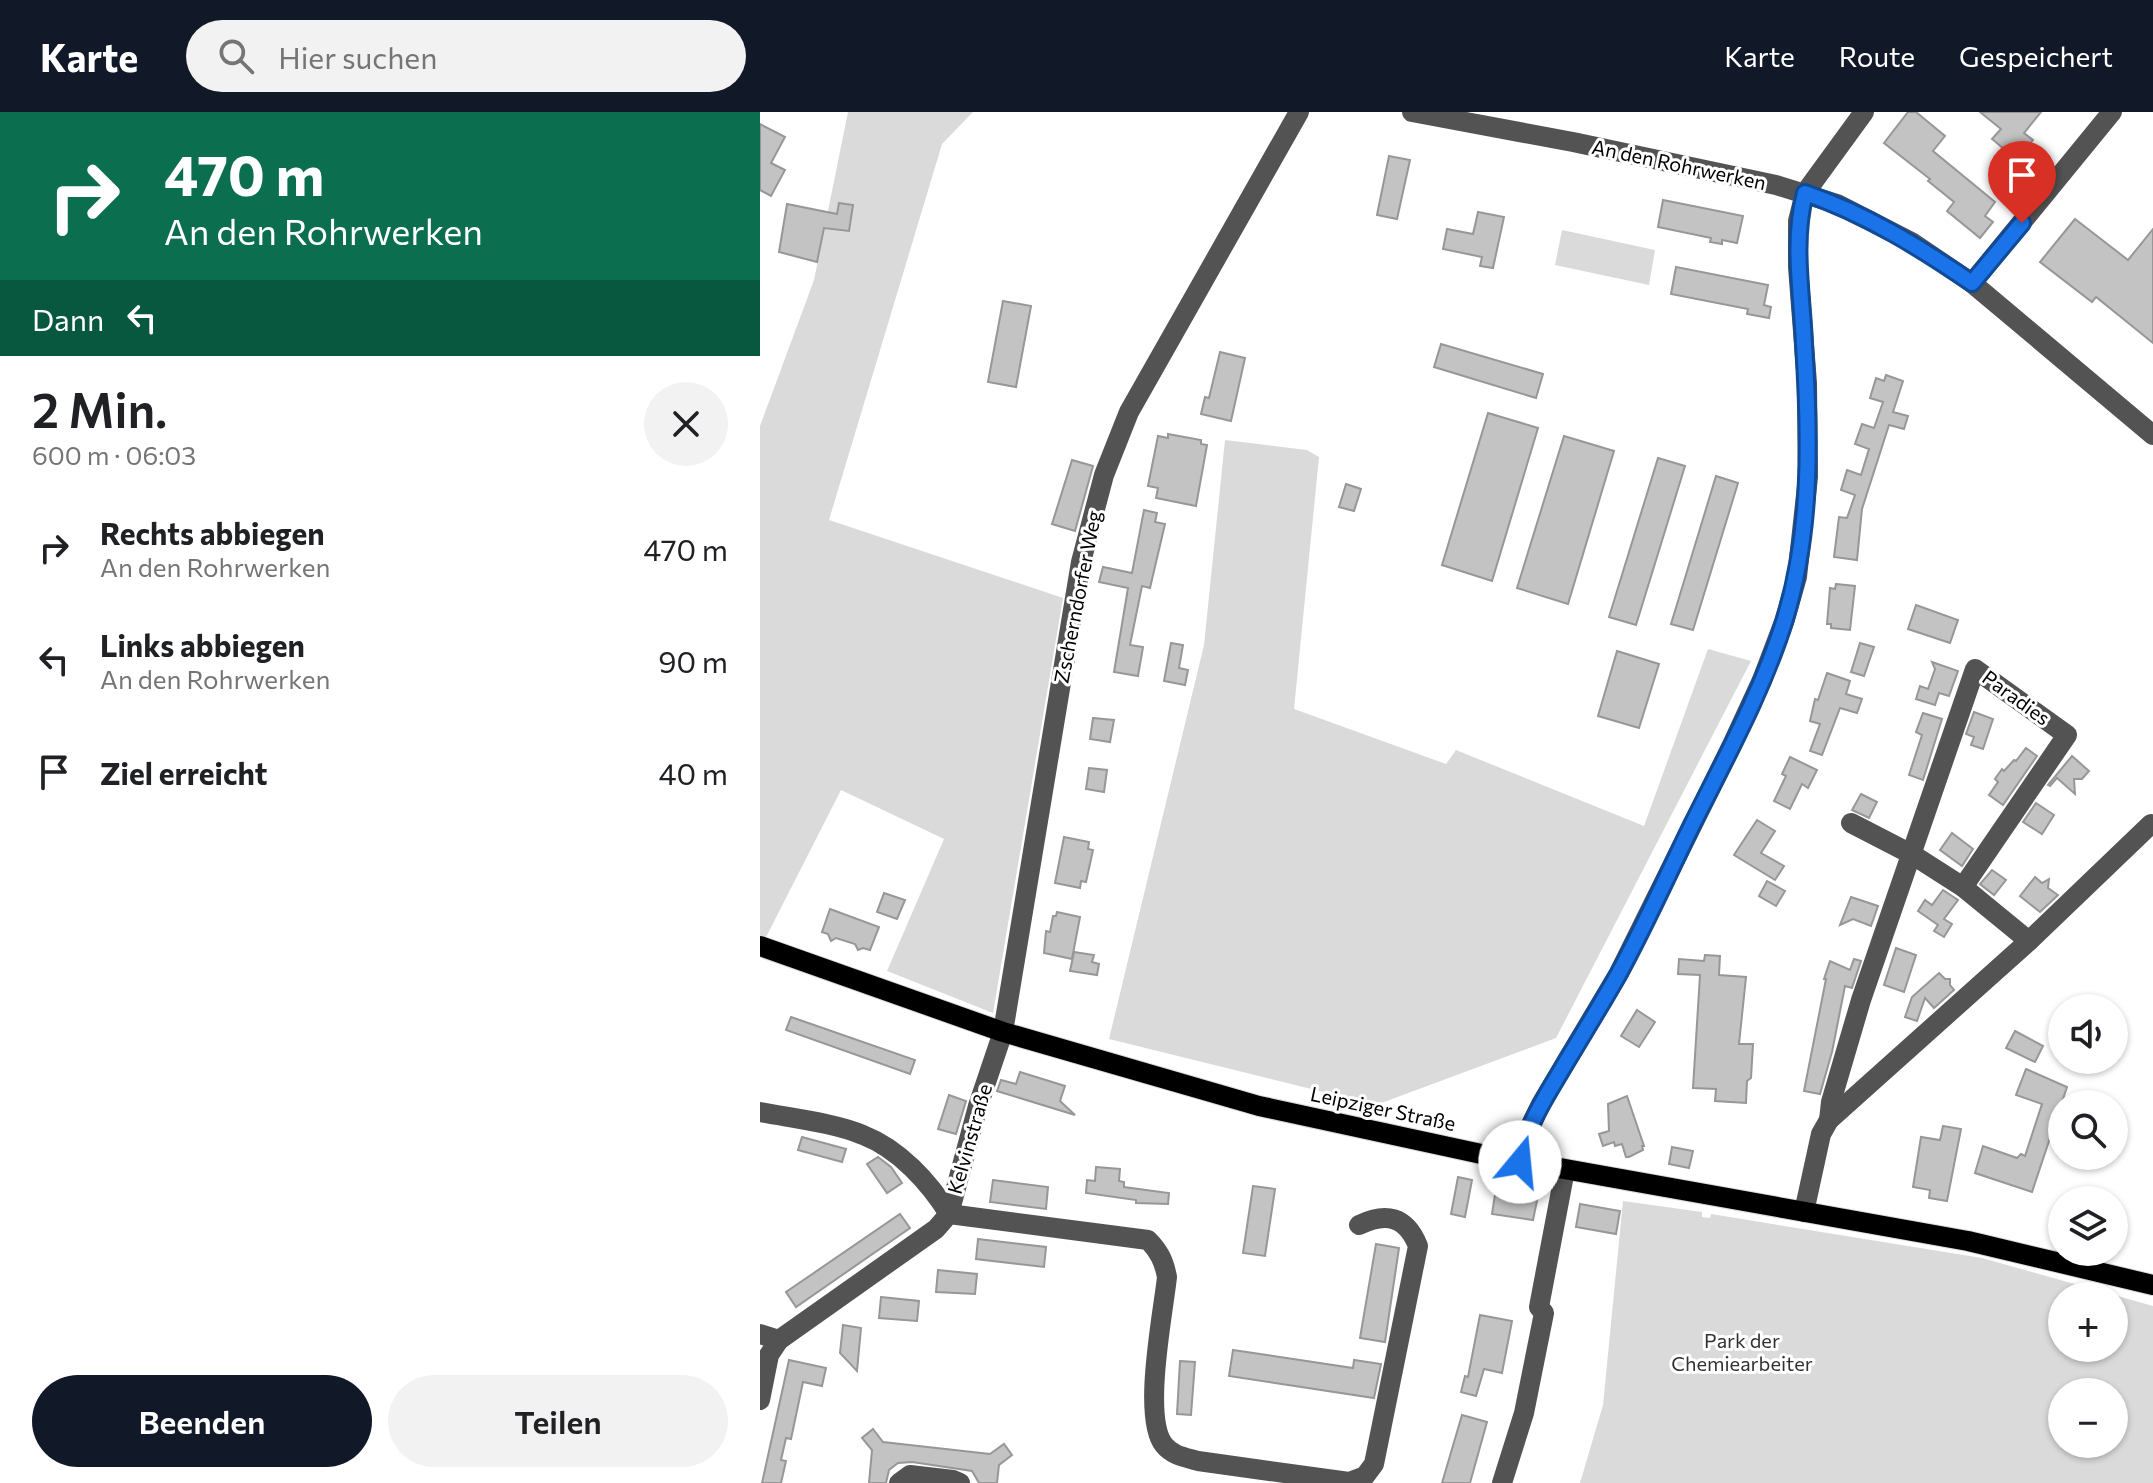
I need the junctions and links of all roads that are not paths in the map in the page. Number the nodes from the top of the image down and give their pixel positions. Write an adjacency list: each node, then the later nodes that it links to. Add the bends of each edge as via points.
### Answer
1 (1299, 112): 14 (street, Zscherndorfer Weg, via 1129,412 1104,475 1081,562)
2 (1412, 112): 5 (street, An den Rohrwerken)
3 (1864, 112): 5 (street)
4 (2112, 112): 6 (street)
5 (1805, 193): 6 (street, An den Rohrwerken, via 1913,243); 17 (street, via 1798,221 1798,267 1808,477 1797,577 1784,622 1732,745 1619,973 1541,1104)
6 (1972, 283): 7 (street, An den Rohrwerken)
7 (2153, 435)
8 (1851, 823): 10 (street)
9 (2151, 824): 12 (street, Paradies)
10 (1913, 855): 11 (street); 11 (street, Paradies, via 1975,669 2067,735); 16 (street, Paradies, via 1861,1000)
11 (1963, 887): 12 (street)
12 (2029, 941): 16 (street, Paradies)
13 (760, 946): 14 (main road, Leipziger Straße)
14 (1003, 1032): 17 (main road, Leipziger Straße, via 1259,1106); 20 (street, Kelvinstraße)
15 (760, 1112): 20 (street, Kelvinstraße, via 861,1133 883,1144 936,1193)
16 (1829, 1120): 19 (street, Paradies, via 1821,1134)
17 (1520, 1162): 18 (main road, Leipziger Straße)
18 (1565, 1170): 19 (main road, Leipziger Straße); 27 (street, via 1524,1413)
19 (1804, 1212): 22 (main road, Leipziger Straße, via 1991,1246)
20 (949, 1214): 21 (street, via 1148,1240 1167,1277 1153,1408 1155,1430 1164,1444 1175,1455 1198,1461 1349,1482 1365,1476 1374,1464 1418,1246 1411,1229 1398,1221 1375,1217); 23 (street, via 936,1229)
21 (1359, 1225)
22 (2153, 1285)
23 (769, 1337): 24 (street)
24 (760, 1400)
25 (899, 1483): 26 (street, via 910,1475)
26 (960, 1483)
27 (1502, 1483)

